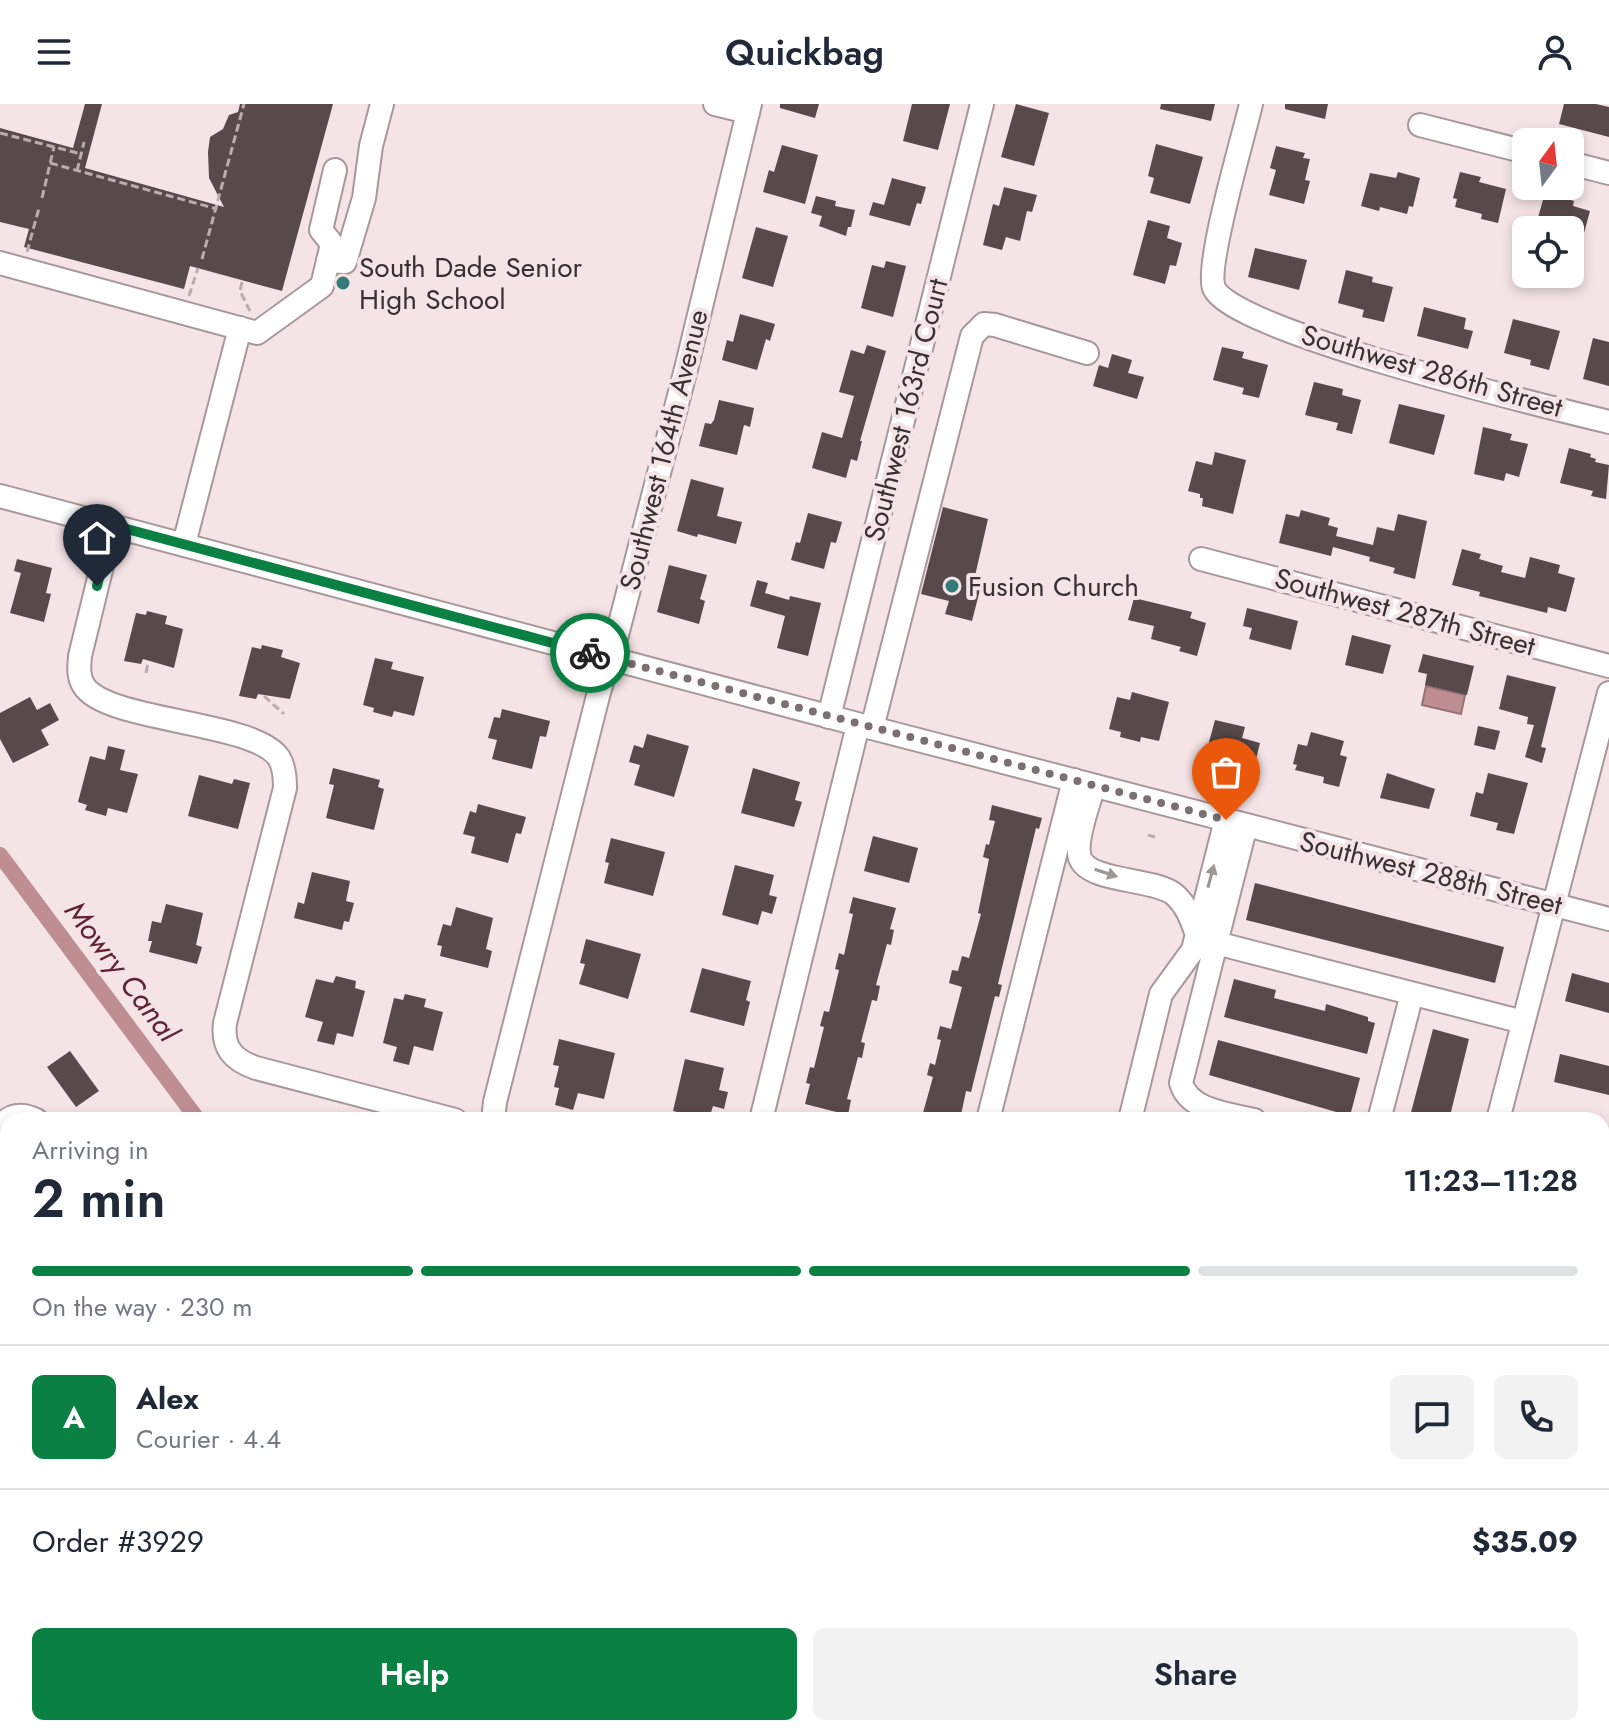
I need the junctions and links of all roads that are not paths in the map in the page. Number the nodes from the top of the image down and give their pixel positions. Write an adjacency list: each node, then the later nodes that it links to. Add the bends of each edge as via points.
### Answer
1 (382, 104): 11 (street, via 345,262)
2 (715, 104): 5 (street)
3 (982, 104): 23 (street, Southwest 163rd Court)
4 (1251, 104): 15 (street, Southwest 286th Street, via 1214,257 1216,292 1241,310 1374,360)
5 (749, 108): 20 (street, Southwest 164th Avenue)
6 (1420, 125): 7 (street)
7 (1512, 148)
8 (1584, 167): 10 (street)
9 (335, 170): 11 (street, via 321,230 332,244)
10 (1609, 173)
11 (328, 261): 13 (street, via 322,286 257,333)
12 (0, 263): 13 (street)
13 (248, 324): 18 (street)
14 (1087, 353): 24 (street, via 995,325 984,324 972,336)
15 (1609, 422)
16 (0, 496): 17 (street, Southwest 288th Street)
17 (112, 525): 18 (street, Southwest 288th Street); 32 (street, via 83,643 79,676 91,695 271,750 278,757 285,788 225,1023 231,1053 256,1068)
18 (184, 544): 20 (street, Southwest 288th Street)
19 (1201, 559): 21 (street, Southwest 287th Street)
20 (610, 659): 23 (street, Southwest 288th Street); 33 (street, Southwest 164th Avenue)
21 (1609, 666)
22 (1609, 693): 27 (street)
23 (829, 717): 24 (street, Southwest 288th Street)
24 (865, 726): 25 (street, Southwest 288th Street); 34 (street)
25 (1084, 783): 26 (street, Southwest 288th Street); 29 (street, one-way to 29, via 1079,856 1084,865 1173,892); 35 (street)
26 (1236, 823): 27 (street, Southwest 288th Street); 29 (street)
27 (1555, 905): 28 (street, Southwest 288th Street); 31 (street)
28 (1609, 919)
29 (1206, 937): 30 (street); 36 (street, via 1161,994); 37 (street, via 1181,1083 1193,1101)
30 (1412, 994): 31 (street); 38 (street)
31 (1523, 1022): 39 (street)
32 (424, 1112)
33 (494, 1112)
34 (763, 1112)
35 (990, 1112)
36 (1132, 1112)
37 (1228, 1112)
38 (1381, 1112)
39 (1500, 1112)

